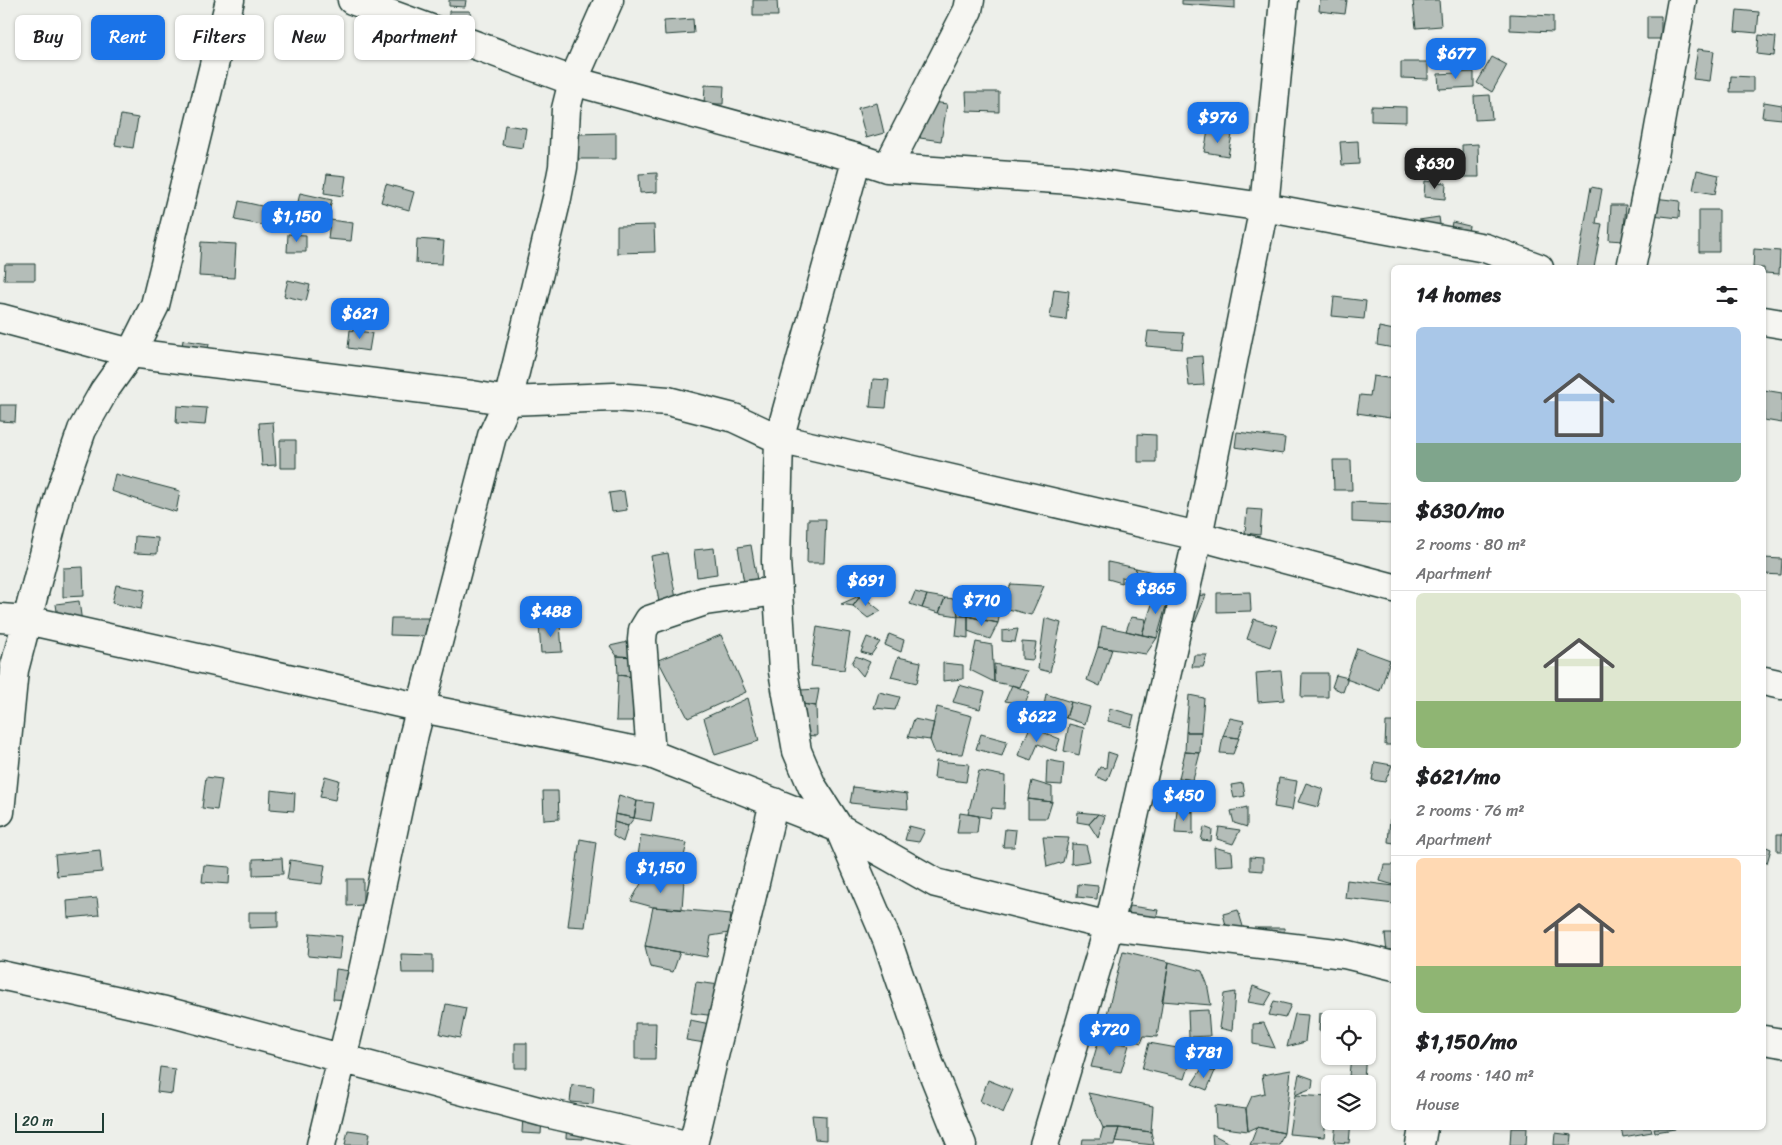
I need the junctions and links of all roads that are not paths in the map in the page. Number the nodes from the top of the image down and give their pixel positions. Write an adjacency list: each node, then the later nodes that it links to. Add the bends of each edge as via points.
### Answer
1 (230, 0): 16 (street, via 155,305)
2 (352, 0): 7 (street)
3 (609, 0): 7 (street)
4 (970, 0): 9 (street, via 968,10)
5 (1284, 0): 10 (street)
6 (1682, 0): 12 (street)
7 (573, 81): 8 (street); 17 (street, via 566,109 558,198)
8 (857, 158): 9 (street); 18 (street)
9 (886, 168): 10 (street, via 1072,180)
10 (1264, 207): 11 (street, via 1485,248); 19 (street)
11 (1531, 265)
12 (1632, 265)
13 (0, 318): 16 (street)
14 (1766, 321): 15 (street)
15 (1782, 324)
16 (131, 353): 17 (street); 23 (street, via 82,430 60,493)
17 (508, 401): 18 (street, via 614,397 668,401 734,418); 26 (street, via 492,436)
18 (779, 439): 19 (street); 21 (street)
19 (1198, 536): 20 (street); 31 (street)
20 (1391, 587)
21 (777, 591): 27 (street, via 705,601 649,620 642,640); 30 (street, via 783,670 797,751 812,786)
22 (0, 618): 23 (street)
23 (27, 620): 26 (street); 29 (street, via 14,670)
24 (1766, 681): 25 (street)
25 (1782, 685)
26 (422, 708): 27 (street); 36 (street)
27 (651, 754): 28 (street)
28 (774, 802): 30 (street); 40 (street)
29 (0, 812)
30 (839, 828): 31 (street, via 936,883); 41 (street, via 887,940)
31 (1109, 926): 32 (street, via 1344,954); 42 (street)
32 (1391, 965)
33 (0, 975): 36 (street, via 165,1011)
34 (1766, 1040): 35 (street)
35 (1782, 1043)
36 (341, 1059): 38 (street); 39 (street, via 542,1112)
37 (1423, 1130): 43 (street)
38 (321, 1145)
39 (686, 1145)
40 (693, 1145)
41 (962, 1145)
42 (1044, 1145)
43 (1420, 1145)

